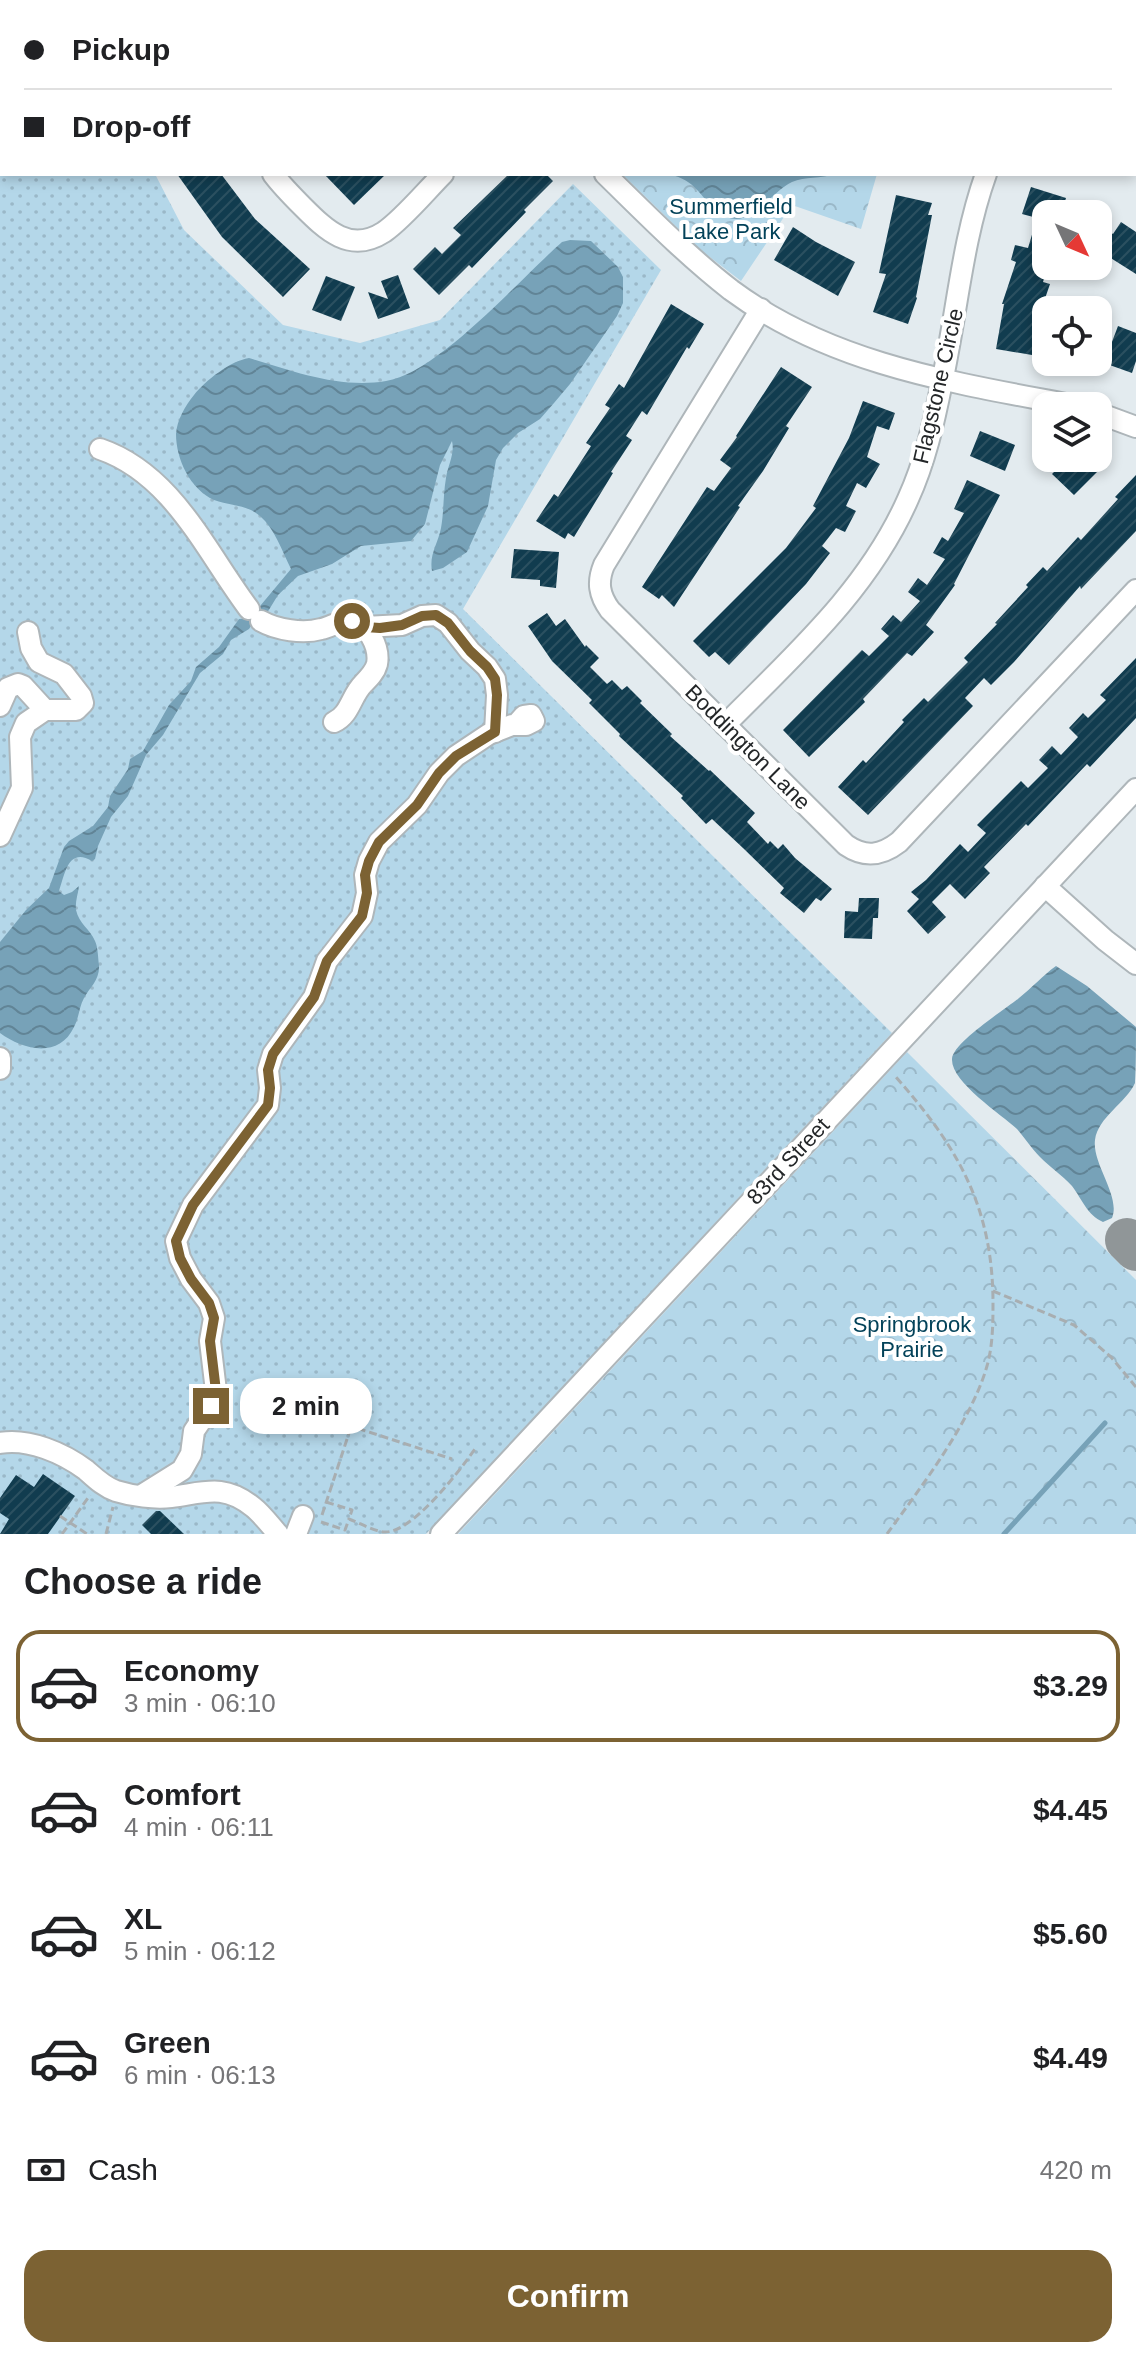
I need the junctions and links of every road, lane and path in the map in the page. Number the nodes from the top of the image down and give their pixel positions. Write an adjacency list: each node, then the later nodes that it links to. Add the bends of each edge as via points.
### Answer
1 (275, 176): 2 (street, via 323,227 352,240 383,232)
2 (441, 176)
3 (607, 176): 5 (street, via 689,255)
4 (985, 176): 6 (street, Flagstone Circle, via 972,220)
5 (761, 309): 6 (street, via 838,349); 18 (street, Boddington Lane, via 600,574 602,599 610,610)
6 (943, 380): 7 (street); 18 (street, Flagstone Circle, via 918,473 890,537 842,605)
7 (1032, 397)
8 (1112, 418): 9 (street)
9 (1136, 427)
10 (100, 449): 12 (street, via 131,464 167,496 255,615 274,627 303,631 347,621)
11 (1136, 590): 18 (street, Boddington Lane, via 888,851 866,854 846,845)
12 (365, 627): 16 (street, via 377,654 376,667 345,715); 19 (street, via 402,625 436,615 448,623 495,679)
13 (28, 632): 15 (street, via 39,662 64,674 83,700 76,710)
14 (0, 706): 15 (street, via 8,688 18,684)
15 (45, 710): 21 (street, via 22,729 22,788)
16 (334, 722)
17 (516, 725): 19 (street)
18 (725, 725)
19 (495, 732): 36 (street, via 456,756 379,842 365,875 362,916 327,961 314,997 273,1054 268,1105 193,1205 176,1241 214,1318 210,1341 216,1391 194,1431 182,1470)
20 (1136, 789): 22 (street, 83rd Street)
21 (0, 836)
22 (1045, 886): 23 (street); 46 (street, 83rd Street)
23 (1136, 964)
24 (0, 1058): 25 (street)
25 (0, 1069)
26 (889, 1070): 27 (path, via 934,1122 965,1172 983,1220)
27 (993, 1291): 28 (path, via 1074,1325); 47 (path, via 991,1344 982,1380 951,1441)
28 (1136, 1387)
29 (255, 1395): 30 (path)
30 (351, 1427): 33 (path); 37 (path)
31 (0, 1443): 34 (street, via 21,1442 47,1450)
32 (475, 1449): 39 (path, via 403,1526 384,1532)
33 (452, 1459)
34 (99, 1482): 35 (street); 40 (path)
35 (118, 1492): 36 (street); 44 (path)
36 (142, 1495): 45 (street, via 220,1491 253,1506)
37 (326, 1502): 39 (path, via 352,1510); 41 (path)
38 (60, 1516): 40 (path)
39 (349, 1519): 41 (path, via 345,1530)
40 (70, 1523): 42 (path); 43 (path)
41 (306, 1524)
42 (62, 1534)
43 (87, 1534)
44 (106, 1534)
45 (278, 1534)
46 (441, 1534)
47 (887, 1534)

